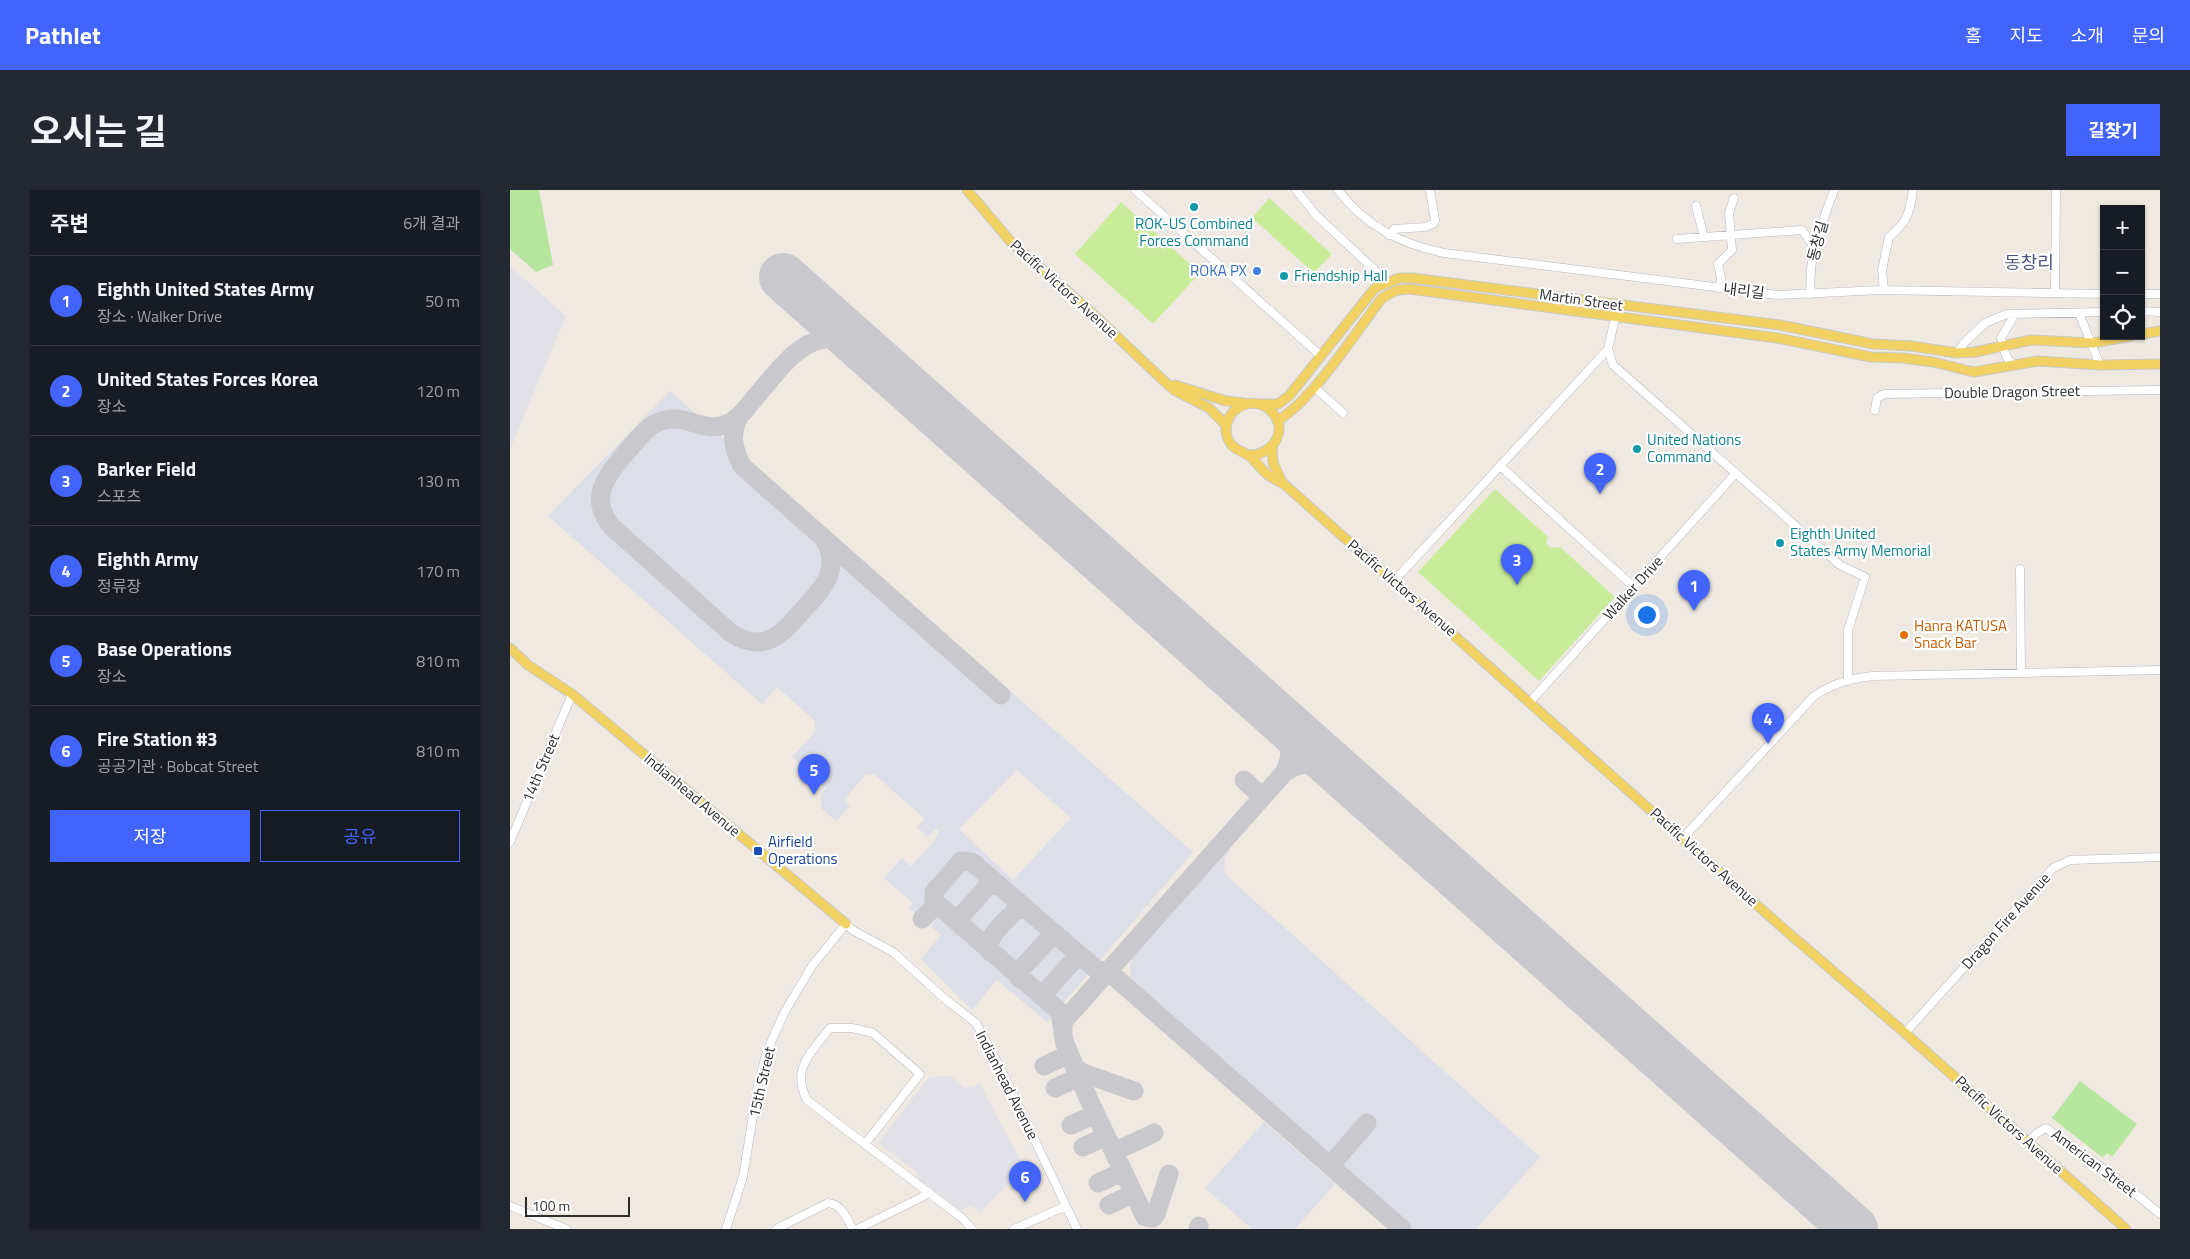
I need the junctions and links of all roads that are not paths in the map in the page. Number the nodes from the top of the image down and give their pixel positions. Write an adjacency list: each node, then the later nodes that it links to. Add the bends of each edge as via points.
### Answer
1 (967, 190): 44 (main road, Pacific Victors Avenue, via 1011,242)
2 (1135, 190): 40 (street)
3 (1296, 190): 16 (street, via 1316,215)
4 (1338, 190): 11 (street, 내리길, via 1363,217)
5 (1430, 190): 11 (street, via 1434,224 1394,229)
6 (1834, 190): 15 (street, 동창길)
7 (1913, 190): 20 (street, via 1905,222 1889,237 1882,270)
8 (2056, 190): 21 (street)
9 (1734, 198): 12 (street, via 1728,213)
10 (1696, 206): 13 (street)
11 (1390, 235): 19 (street, 내리길, via 1409,244 1444,253)
12 (1730, 235): 13 (street); 15 (street, via 1802,230); 19 (street, via 1732,250 1718,264)
13 (1704, 237): 14 (street)
14 (1677, 239)
15 (1814, 247): 22 (street, 동창길, via 1809,279)
16 (1379, 274): 17 (street); 18 (street)
17 (1399, 278): 18 (main road, Martin Street); 26 (main road, Martin Street)
18 (1375, 288): 40 (main road, Martin Street)
19 (1720, 288): 22 (street, 내리길, via 1778,295)
20 (1884, 290): 21 (street, 내리길); 22 (street, 내리길)
21 (2056, 293): 23 (street, 내리길)
22 (1811, 294)
23 (2100, 294)
24 (2145, 294): 25 (street)
25 (2160, 294)
26 (1618, 305): 32 (street); 39 (main road, Martin Street, via 1780,325 1873,344)
27 (2145, 311): 29 (street)
28 (2100, 312): 30 (street)
29 (2160, 312)
30 (2077, 313): 31 (street); 36 (street)
31 (2015, 314): 37 (street, via 2001,338); 39 (street, via 2006,314 1985,323)
32 (1614, 317): 38 (street); 41 (main road, Martin Street, via 1777,338 1872,357 1923,360 1974,372); 45 (main road, Martin Street, via 1410,289 1397,290 1382,298)
33 (2160, 331): 34 (main road)
34 (2145, 333)
35 (2109, 340): 36 (main road, Martin Street)
36 (2093, 343): 37 (main road, Martin Street, via 2032,340); 43 (street)
37 (2002, 346): 39 (main road, Martin Street); 41 (street)
38 (1608, 349): 55 (street); 56 (street, via 1613,364)
39 (1957, 353)
40 (1321, 356): 48 (main road, Martin Street, via 1289,396 1274,405)
41 (2012, 364): 43 (main road, Martin Street, via 2038,360)
42 (2160, 364): 43 (main road, Martin Street)
43 (2100, 365)
44 (1165, 382): 47 (main road); 52 (main road, Pacific Victors Avenue, via 1210,408)
45 (1314, 387): 50 (street); 51 (main road, Martin Street)
46 (2160, 390): 49 (street, Double Dragon Street, via 1884,394 1877,398)
47 (1246, 404): 48 (main road); 52 (main road, via 1233,411)
48 (1259, 404): 51 (main road, via 1270,410)
49 (1874, 410)
50 (1342, 413)
51 (1277, 421): 53 (main road, via 1278,436)
52 (1226, 425): 54 (main road, via 1231,444)
53 (1272, 447): 54 (main road, via 1261,454); 57 (main road, via 1273,463)
54 (1248, 455): 57 (main road, via 1270,476)
55 (1500, 466): 59 (street); 60 (street)
56 (1736, 473): 60 (street, Walker Drive); 64 (street, via 1840,565 1865,577 1848,630)
57 (1284, 484): 59 (main road, Pacific Victors Avenue)
58 (2020, 569): 63 (street)
59 (1394, 582): 66 (main road, Pacific Victors Avenue)
60 (1634, 587): 66 (street, Walker Drive)
61 (510, 648): 65 (main road, Indianhead Avenue, via 521,660)
62 (2160, 670): 63 (street)
63 (2021, 672): 64 (street)
64 (1848, 679): 67 (street, via 1814,696)
65 (572, 694): 68 (street, 14th Street); 70 (main road, Indianhead Avenue)
66 (1530, 702): 67 (main road, Pacific Victors Avenue)
67 (1683, 838): 71 (main road, Pacific Victors Avenue)
68 (510, 842)
69 (2160, 857): 71 (street, Dragon Fire Avenue, via 2070,860 2053,868)
70 (846, 924): 76 (street, Indianhead Avenue, via 893,952 976,1023 1000,1066); 79 (street, 15th Street, via 812,966 784,1013 767,1051 743,1177)
71 (1904, 1032): 72 (main road, Pacific Victors Avenue)
72 (2028, 1142): 77 (street, American Street, via 2046,1128); 85 (main road, Pacific Victors Avenue)
73 (865, 1144): 73 (street, via 920,1074 873,1034 852,1028 830,1028 800,1070 801,1088 807,1100); 74 (street)
74 (930, 1193): 81 (street); 82 (street)
75 (510, 1206): 78 (street)
76 (1066, 1206): 83 (street); 84 (street, Indianhead Avenue)
77 (2160, 1214)
78 (566, 1229)
79 (726, 1229)
80 (776, 1229): 81 (street, via 828,1202 839,1206)
81 (855, 1229)
82 (972, 1229)
83 (1014, 1229)
84 (1077, 1229)
85 (2126, 1229)

